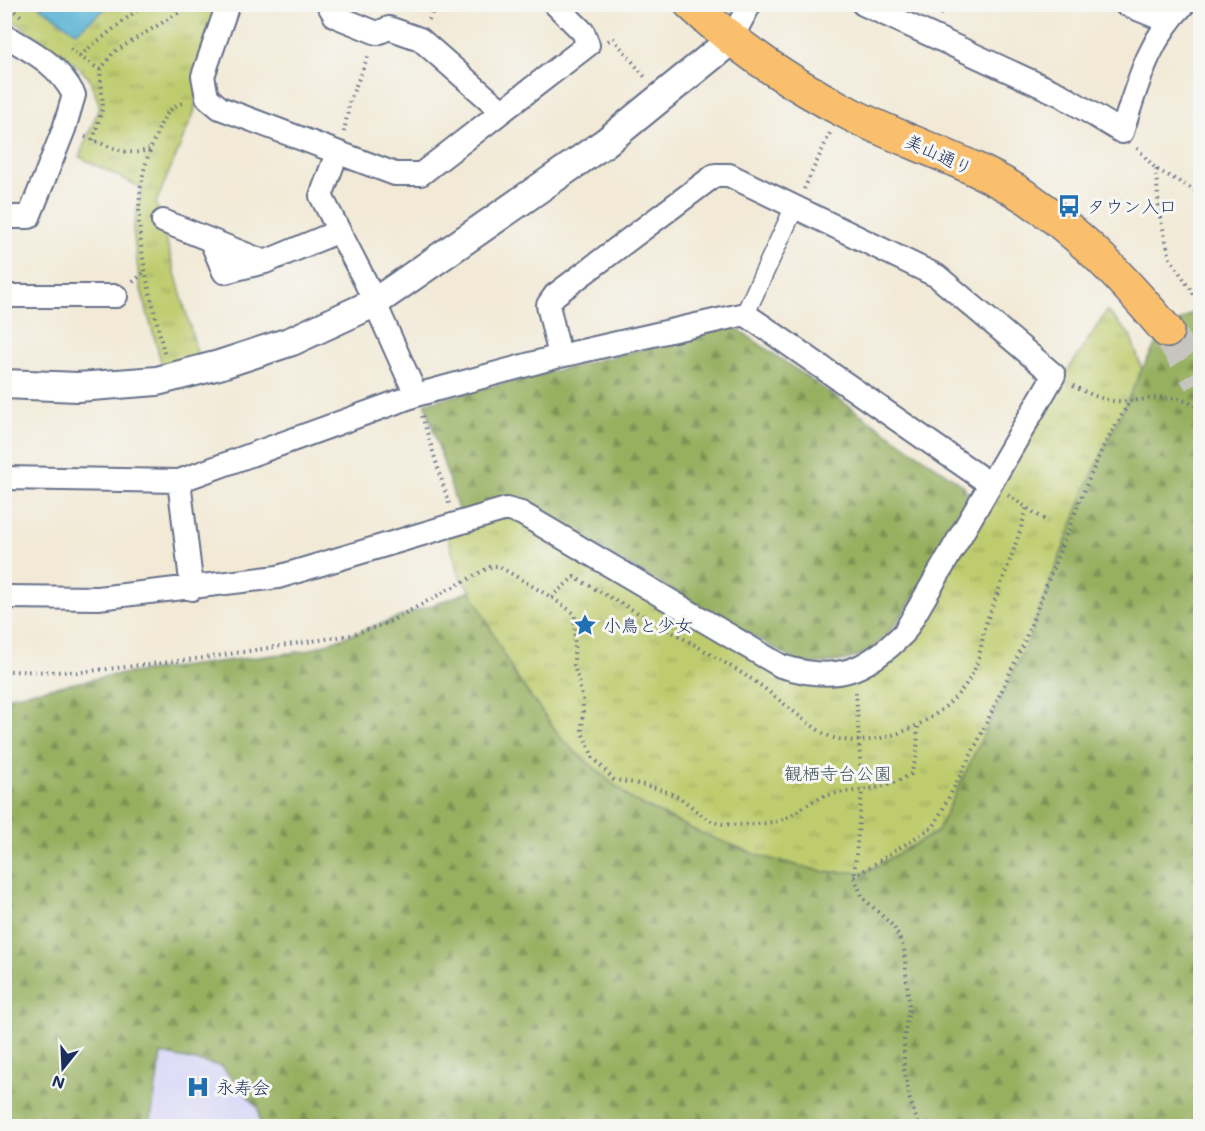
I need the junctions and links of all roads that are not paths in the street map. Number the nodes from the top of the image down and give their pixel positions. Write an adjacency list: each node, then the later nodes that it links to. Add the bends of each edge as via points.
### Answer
1 (228, 4): 13 (street, via 203,76 207,97 220,108)
2 (328, 4): 12 (street, via 335,16 377,33 389,28 420,39)
3 (555, 4): 12 (street, via 584,32 588,45)
4 (691, 4): 11 (main road, 美山通り)
5 (750, 4): 11 (street)
6 (863, 4): 9 (street, via 1060,95 1122,132 1148,55)
7 (1125, 4): 9 (street)
8 (1184, 4): 9 (street)
9 (1167, 21)
10 (4, 35): 15 (street, via 50,61 74,95 29,217)
11 (730, 41): 20 (street, via 606,142); 22 (main road, 美山通り, via 853,115 961,163 1027,198 1078,236 1123,278)
12 (502, 111): 13 (street, via 421,174 395,174)
13 (337, 153): 17 (street, via 321,196)
14 (795, 206): 21 (street); 23 (street, via 729,175 715,175 555,295 548,306); 28 (street, via 937,276 1054,375)
15 (4, 217)
16 (159, 226): 17 (street, via 212,241 224,272 265,262)
17 (337, 232): 20 (street)
18 (4, 296): 19 (street)
19 (116, 296)
20 (374, 303): 24 (street, via 292,340 157,381 78,387); 25 (street)
21 (745, 314): 23 (street); 28 (street)
22 (1167, 331)
23 (560, 356): 25 (street)
24 (4, 384)
25 (418, 401): 27 (street)
26 (4, 478): 27 (street)
27 (179, 481): 29 (street)
28 (990, 484): 29 (street, via 904,633 883,654 836,674 810,675 781,666 522,514 506,509 278,578)
29 (192, 589): 30 (street, via 98,598)
30 (4, 597)

